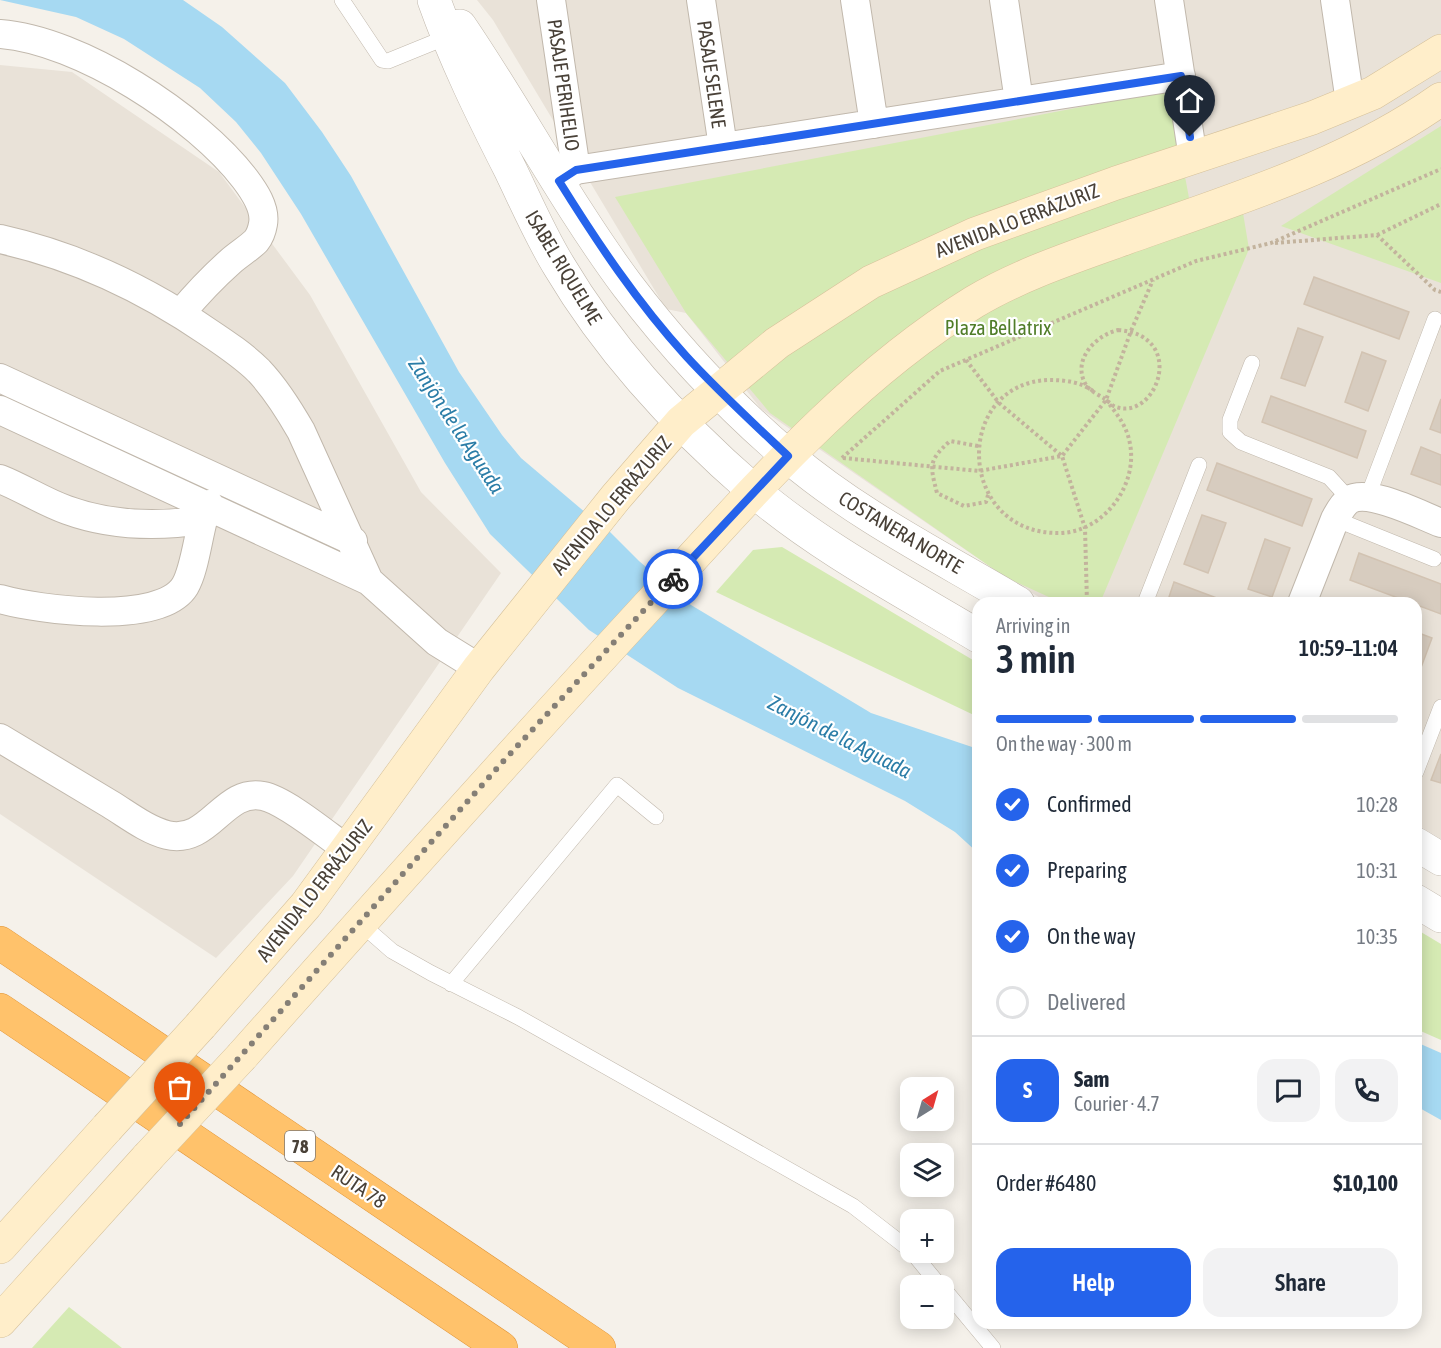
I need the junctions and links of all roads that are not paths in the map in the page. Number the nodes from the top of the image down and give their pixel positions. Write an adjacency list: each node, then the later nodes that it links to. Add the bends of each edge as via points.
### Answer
1 (342, 0): 11 (lane, via 382,60)
2 (435, 0): 11 (street, ISABEL RIQUELME)
3 (442, 0): 20 (street, ISABEL RIQUELME)
4 (551, 0): 20 (street, PASAJE PERIHELIO)
5 (701, 0): 18 (street, PASAJE SELENE)
6 (855, 0): 17 (street)
7 (1004, 0): 15 (street)
8 (1169, 0): 13 (street)
9 (1335, 0): 16 (street)
10 (0, 34): 22 (street, via 77,56 137,86 202,132 232,162 256,196 264,218 260,234)
11 (447, 37): 28 (street, ISABEL RIQUELME, via 558,265 614,348)
12 (1441, 51): 16 (main road, AVENIDA LO ERRÁZURIZ, via 1404,76)
13 (1181, 76): 15 (street); 19 (street)
14 (1441, 99): 29 (main road, via 1387,134 1327,164 1064,261 997,290 883,367)
15 (1019, 101): 17 (street)
16 (1350, 102): 19 (main road, AVENIDA LO ERRÁZURIZ)
17 (874, 124): 18 (street)
18 (723, 147): 20 (street)
19 (1193, 158): 26 (main road, AVENIDA LO ERRÁZURIZ, via 1045,208 912,262 809,320)
20 (568, 175): 26 (street, ISABEL RIQUELME, via 627,285)
21 (0, 239): 22 (street, via 99,271)
22 (181, 313): 37 (street, via 241,354 274,388 301,431)
23 (1436, 319): 34 (lane)
24 (1252, 363): 34 (lane, via 1230,420 1230,432 1241,442 1329,477)
25 (0, 378): 32 (street)
26 (718, 389): 28 (main road, AVENIDA LO ERRÁZURIZ); 29 (street, ISABEL RIQUELME)
27 (0, 410): 35 (street)
28 (681, 422): 33 (street, ISABEL RIQUELME); 45 (main road, AVENIDA LO ERRÁZURIZ)
29 (788, 456): 33 (main road); 40 (street, COSTANERA NORTE, via 831,490)
30 (1199, 465): 41 (lane)
31 (0, 479): 35 (street, via 66,510 96,519 159,525)
32 (219, 480): 35 (street); 37 (street)
33 (755, 491): 44 (street, via 842,552); 55 (main road)
34 (1351, 505): 36 (street); 38 (lane); 42 (street)
35 (206, 513): 39 (street); 43 (street, via 185,585 161,603 90,612 60,611)
36 (1441, 523)
37 (353, 541): 39 (street)
38 (1434, 560)
39 (369, 581): 45 (street, via 437,642)
40 (1008, 597)
41 (1147, 597)
42 (1305, 597)
43 (0, 599)
44 (972, 632)
45 (479, 668): 51 (main road, AVENIDA LO ERRÁZURIZ)
46 (1441, 707): 48 (lane)
47 (0, 738): 51 (street, via 166,834 199,831 233,801 253,794 274,799)
48 (1422, 756)
49 (656, 817): 57 (lane, via 617,785)
50 (1422, 848): 52 (street)
51 (348, 850): 60 (main road, AVENIDA LO ERRÁZURIZ, bridge, via 275,943)
52 (1441, 859)
53 (1422, 905): 54 (street)
54 (1441, 916)
55 (360, 923): 57 (lane, via 392,951); 64 (main road, bridge)
56 (0, 943): 68 (highway, RUTA 78 / 78)
57 (451, 984): 59 (lane, via 518,1017 853,1206)
58 (0, 1010): 67 (highway)
59 (900, 1242)
60 (0, 1246)
61 (921, 1263): 62 (lane)
62 (931, 1275)
63 (954, 1301): 65 (lane)
64 (0, 1320)
65 (972, 1323)
66 (977, 1329): 69 (lane)
67 (501, 1348)
68 (599, 1348)
69 (993, 1348)

